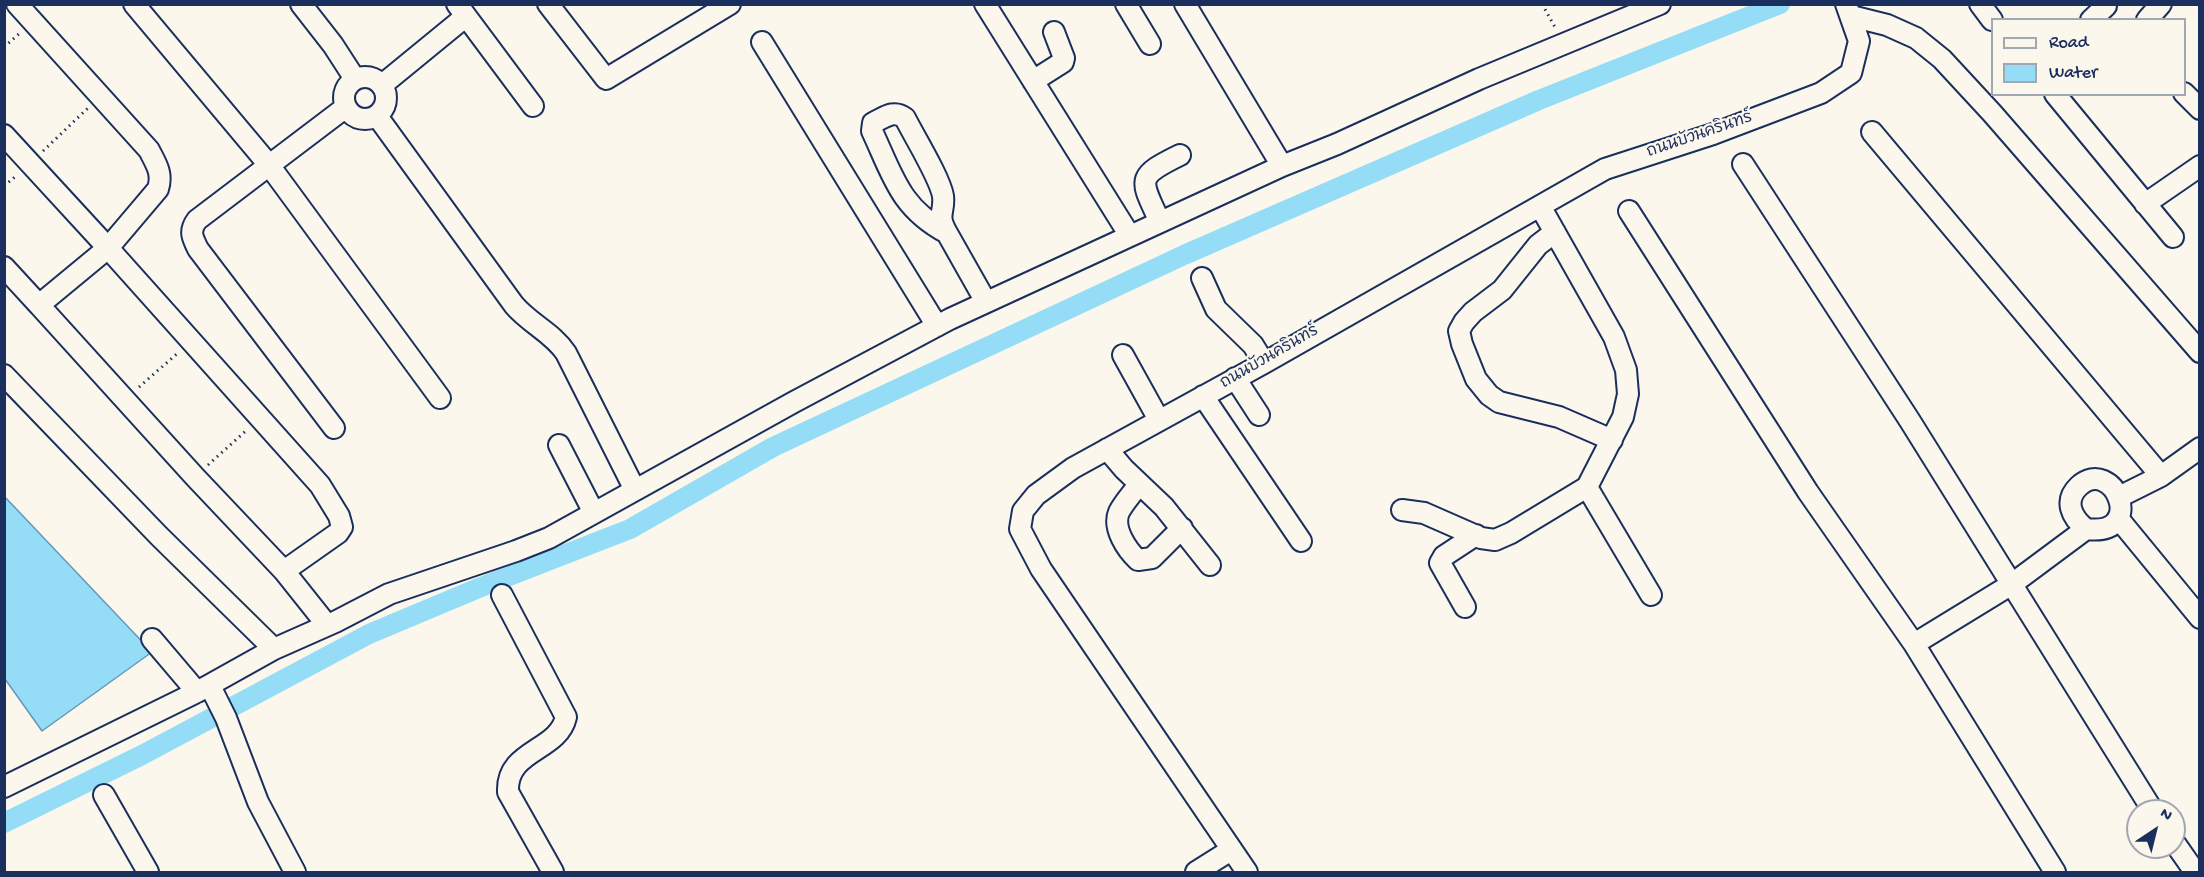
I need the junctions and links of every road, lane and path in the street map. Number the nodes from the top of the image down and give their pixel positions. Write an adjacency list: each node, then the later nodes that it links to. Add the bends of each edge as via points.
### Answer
1 (17, 4): 27 (street)
2 (134, 4): 38 (street)
3 (301, 4): 23 (street)
4 (548, 4): 12 (street, via 606,79)
5 (985, 4): 24 (street)
6 (1126, 4): 22 (street)
7 (1185, 4): 39 (street)
8 (1542, 4): 21 (path)
9 (1660, 4): 21 (street)
10 (1980, 4): 18 (street)
11 (2160, 4): 17 (street)
12 (722, 6)
13 (1848, 10): 42 (street, ถนนบัวนครินทร์, via 1859,41 1851,73 1821,93 1605,169); 56 (street, via 1916,38 1942,59)
14 (2109, 10): 16 (street)
15 (461, 11): 25 (street); 29 (street)
16 (2095, 18)
17 (2149, 18)
18 (1991, 19)
19 (1054, 32): 24 (street, via 1063,62)
20 (762, 42): 54 (street)
21 (1565, 43): 39 (street)
22 (1150, 44)
23 (355, 79): 25 (street, via 369,77); 30 (street, via 345,91)
24 (1033, 81): 47 (street)
25 (382, 85): 32 (street, via 386,101)
26 (2186, 95): 31 (street)
27 (100, 96): 36 (path); 49 (street, via 149,150 161,179 158,189)
28 (2057, 96): 41 (street)
29 (533, 106)
30 (346, 107): 32 (street, via 360,118); 38 (street)
31 (2199, 109)
32 (377, 116): 76 (street, via 514,305 562,346)
33 (1872, 132): 72 (street)
34 (4, 135): 36 (street)
35 (1180, 155): 44 (street, via 1146,175 1145,190)
36 (30, 163): 49 (street)
37 (1743, 164): 87 (street)
38 (270, 165): 62 (street); 67 (street, via 197,220 192,236)
39 (1282, 166): 44 (street)
40 (2199, 166): 41 (street)
41 (2145, 204): 48 (street)
42 (1540, 206): 45 (street); 58 (street, ถนนบัวนครินทร์)
43 (1629, 211): 94 (street, via 1808,492)
44 (1160, 222): 47 (street)
45 (1555, 232): 68 (street, via 1614,338 1626,370 1628,394); 68 (street, via 1538,244 1502,290 1464,322 1460,331 1462,344 1476,379 1499,402 1559,417)
46 (947, 233): 46 (street, via 940,215 943,195 905,118 892,114 873,123 872,131 905,200 928,223); 52 (street)
47 (1130, 236): 52 (street)
48 (2173, 237)
49 (108, 248): 53 (street); 55 (street)
50 (4, 267): 53 (street)
51 (1202, 278): 58 (street, via 1216,309 1253,345)
52 (986, 302): 54 (street)
53 (39, 305): 63 (street)
54 (937, 326): 76 (street)
55 (191, 341): 63 (path); 65 (street)
56 (2199, 352)
57 (1123, 355): 66 (street)
58 (1264, 363): 60 (street, ถนนบัวนครินทร์)
59 (4, 375): 95 (street)
60 (1235, 378): 61 (street, ถนนบัวนครินทร์); 64 (street)
61 (1203, 396): 66 (street, ถนนบัวนครินทร์); 84 (street)
62 (440, 398)
63 (125, 399): 73 (street)
64 (1259, 415)
65 (260, 418): 73 (path); 86 (street, via 320,485 342,527)
66 (1159, 420): 71 (street, ถนนบัวนครินทร์)
67 (334, 428)
68 (1612, 440): 75 (street)
69 (559, 446): 79 (street)
70 (2199, 447): 72 (street)
71 (1107, 449): 74 (street); 100 (street, ถนนบัวนครินทร์, via 1036,495 1023,511 1020,529 1041,569)
72 (2161, 476): 77 (street)
73 (195, 477): 86 (street)
74 (1139, 484): 81 (street); 81 (street, via 1119,512 1118,520 1119,532 1131,554 1138,560 1152,558)
75 (1587, 488): 83 (street, via 1512,533 1495,540); 89 (street)
76 (635, 490): 79 (street)
77 (2119, 497): 80 (street); 82 (street, via 2106,482 2092,480 2080,485 2072,496 2070,509 2075,521)
78 (1402, 510): 83 (street, via 1439,518)
79 (594, 513): 92 (street, via 549,538 389,594)
80 (2118, 518): 82 (street, via 2112,526 2099,531); 91 (street)
81 (1182, 528): 85 (street)
82 (2086, 530): 87 (street)
83 (1476, 536): 90 (street, via 1444,556 1440,563)
84 (1300, 542)
85 (1210, 565)
86 (284, 571): 92 (street)
87 (2012, 584): 94 (street); 99 (street)
88 (502, 595): 104 (street, via 566,717 564,728 515,766 508,780 508,792)
89 (1651, 595)
90 (1465, 607)
91 (2199, 618)
92 (327, 625): 95 (street)
93 (152, 639): 96 (street)
94 (1914, 644): 107 (street)
95 (274, 649): 96 (street)
96 (206, 689): 97 (street); 103 (street, via 226,718 258,802)
97 (4, 787)
98 (104, 795): 102 (street)
99 (2146, 799)
100 (1231, 850): 105 (street); 106 (street, ถนนบัวนครินทร์)
101 (2186, 859): 108 (street)
102 (148, 873)
103 (295, 873)
104 (553, 873)
105 (1196, 873)
106 (1246, 873)
107 (2055, 873)
108 (2195, 873)

